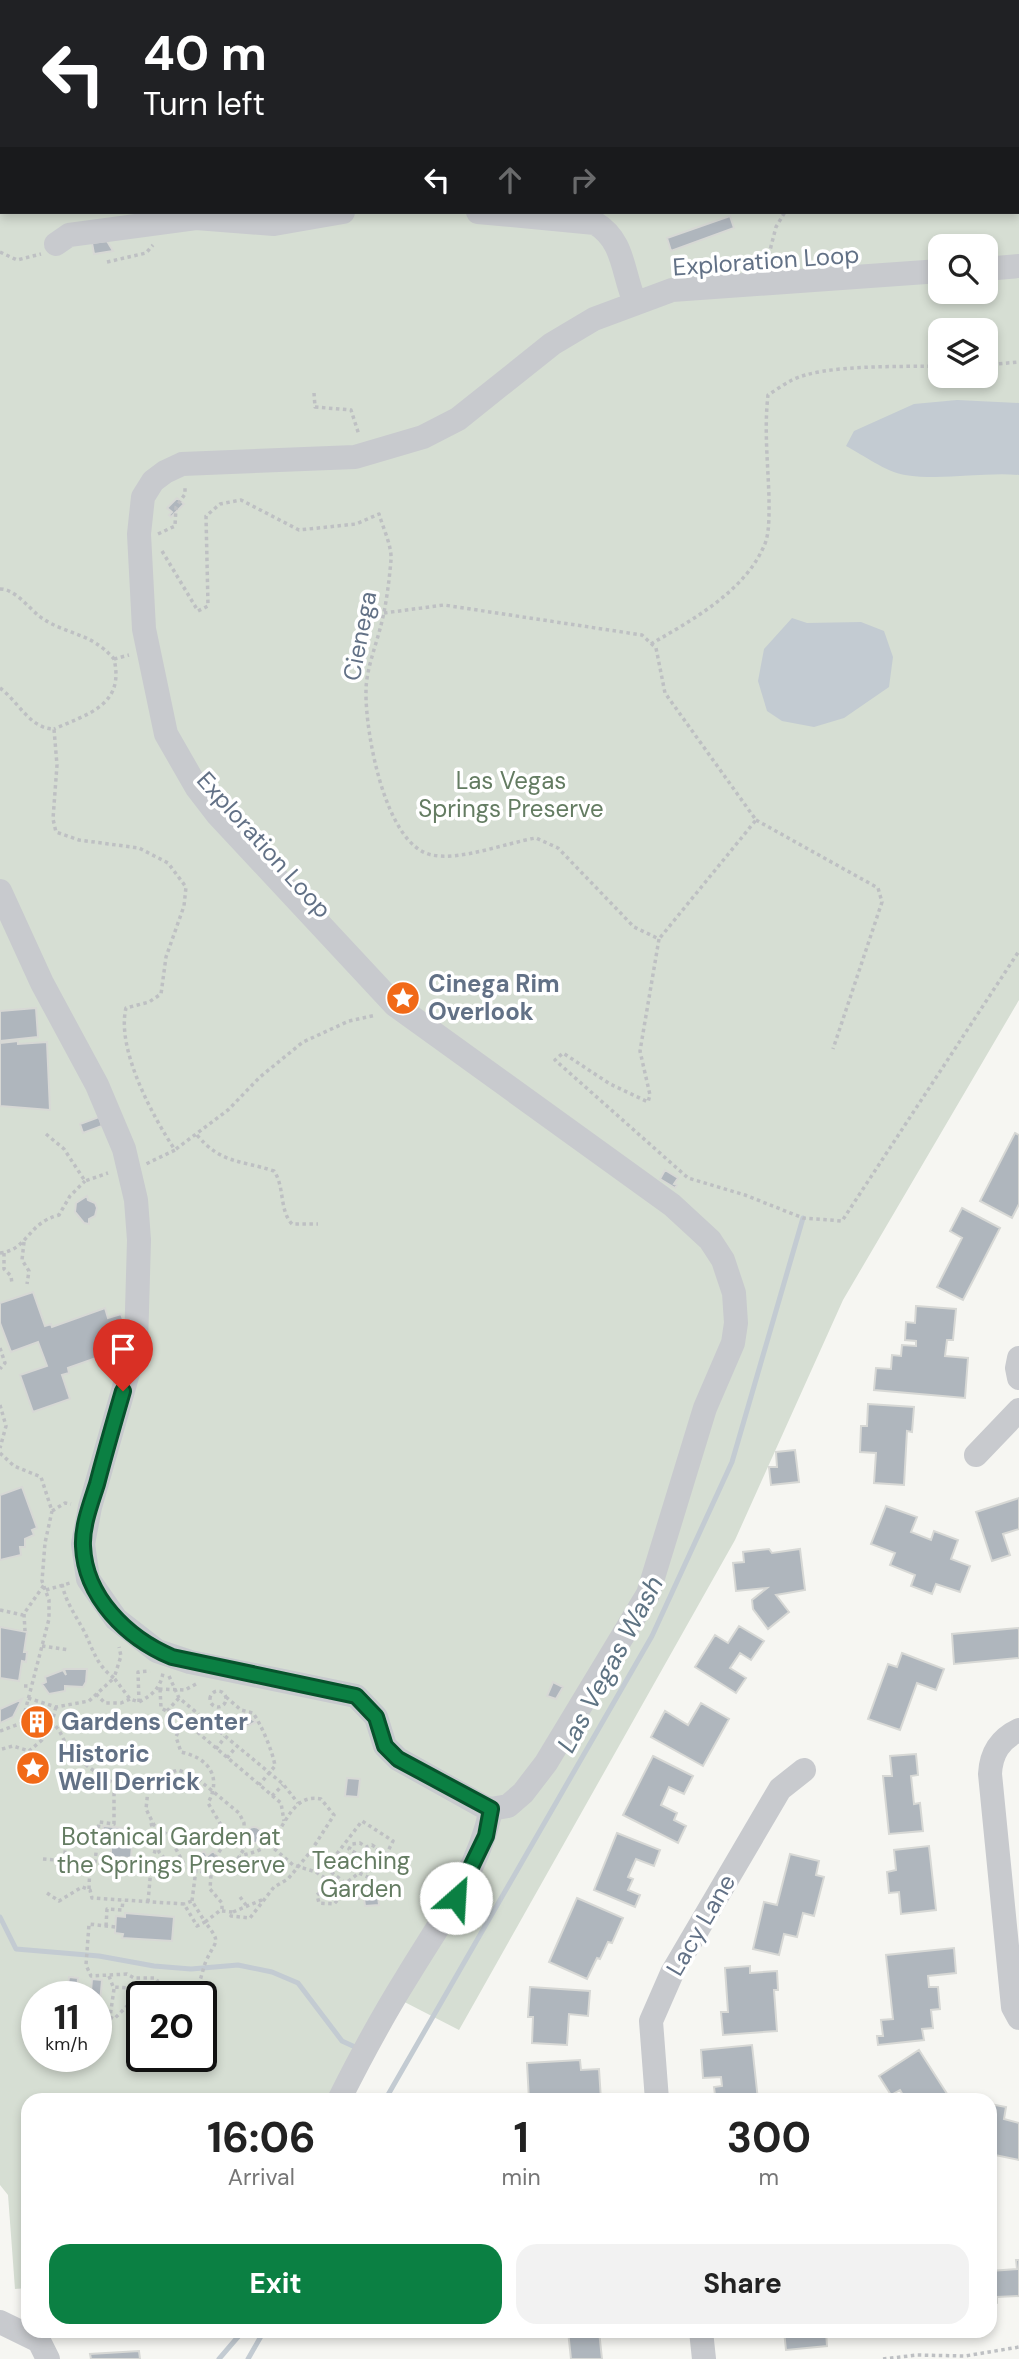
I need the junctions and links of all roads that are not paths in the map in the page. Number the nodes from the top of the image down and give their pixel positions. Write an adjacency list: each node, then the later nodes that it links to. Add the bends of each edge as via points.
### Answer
1 (332, 214): 3 (street, via 274,224 196,218 119,226 69,235)
2 (499, 214): 7 (street, via 594,223 606,230 618,245)
3 (56, 244)
4 (1019, 266): 5 (street)
5 (998, 267)
6 (928, 272): 7 (street, via 672,290)
7 (635, 302): 15 (street, via 552,344 482,402 423,438 355,457 182,464 153,481 143,497 144,629 163,723 173,751 217,814 395,1005 694,1224 723,1260 734,1293 733,1343 705,1408 648,1594 546,1763 508,1806)
8 (0, 891): 15 (street, via 97,1086 124,1149 135,1200 139,1240 136,1345 90,1507 83,1544 88,1579 126,1628 172,1657 356,1696 376,1717 385,1746 398,1759)
9 (1019, 1359): 10 (street)
10 (1019, 1378)
11 (1019, 1410): 12 (street)
12 (976, 1455)
13 (1019, 1730): 16 (street, via 999,1744 991,1758 990,1774 1013,2007)
14 (804, 1770): 18 (street, Lacy Lane, via 780,1788 672,1973 651,2021)
15 (491, 1809): 17 (street, via 486,1836 456,1898)
16 (1019, 2018)
17 (343, 2093)
18 (656, 2093)
19 (0, 2322): 20 (street)
20 (21, 2332)
21 (702, 2338): 22 (street)
22 (704, 2359)

